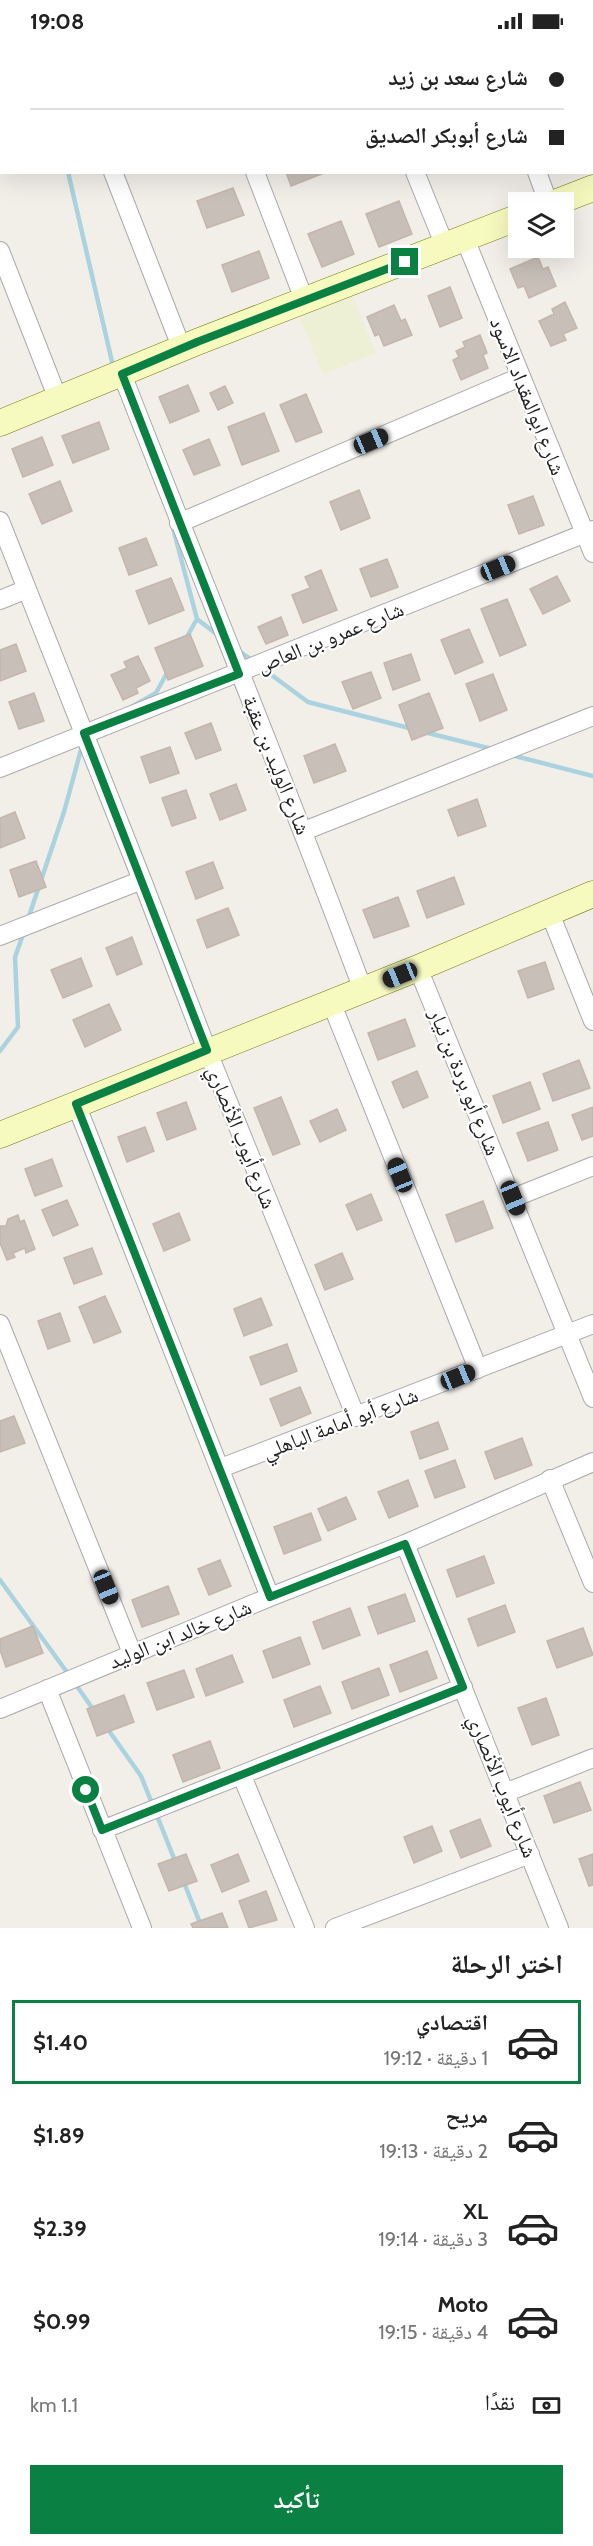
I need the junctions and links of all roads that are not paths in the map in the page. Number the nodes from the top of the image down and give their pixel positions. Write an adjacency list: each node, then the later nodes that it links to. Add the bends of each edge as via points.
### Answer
1 (114, 174): 12 (street)
2 (256, 174): 11 (street)
3 (417, 174): 9 (street, شارع ابوالمقداد الاسود)
4 (538, 174): 6 (street)
5 (593, 188): 7 (street)
6 (544, 192)
7 (574, 195)
8 (508, 221): 9 (street)
9 (455, 242): 11 (street); 14 (street, شارع ابوالمقداد الاسود)
10 (0, 250): 15 (street)
11 (305, 302): 12 (street)
12 (182, 349): 13 (street)
13 (122, 374): 15 (street); 18 (street, شارع الوليد بن عقبة)
14 (520, 377): 18 (street); 19 (street, شارع ابوالمقداد الاسود)
15 (58, 399): 16 (street)
16 (0, 423)
17 (0, 521): 21 (street, شارع أيوب الأنصاري)
18 (180, 523): 23 (street, شارع الوليد بن عقبة)
19 (589, 531): 20 (street, شارع ابوالمقداد الاسود); 23 (street, شارع عمرو بن العاص)
20 (593, 553)
21 (27, 590): 22 (street); 25 (street, شارع أيوب الأنصاري)
22 (0, 600)
23 (239, 674): 25 (street, شارع عمرو بن العاص); 27 (street, شارع الوليد بن عقبة)
24 (593, 716): 27 (street)
25 (84, 733): 26 (street, شارع عمرو بن العاص); 28 (street, شارع أيوب الأنصاري)
26 (0, 768)
27 (304, 831): 33 (street, شارع الوليد بن عقبة)
28 (142, 880): 31 (street); 36 (street, شارع أيوب الأنصاري)
29 (593, 894): 30 (street)
30 (549, 911): 32 (street); 35 (street)
31 (0, 936)
32 (418, 968): 33 (street); 40 (street, شارع أبو بردة بن نيار)
33 (363, 990): 34 (street)
34 (332, 1002): 36 (street); 44 (street)
35 (593, 1021)
36 (207, 1050): 37 (street); 46 (street, شارع أيوب الأنصاري)
37 (76, 1104): 38 (street); 48 (street)
38 (0, 1135)
39 (593, 1166): 40 (street)
40 (513, 1198): 43 (street, شارع أبو بردة بن نيار)
41 (0, 1324): 53 (street)
42 (593, 1324): 43 (street, شارع أبو أمامة الباهلي)
43 (568, 1334): 44 (street, شارع أبو أمامة الباهلي); 45 (street, شارع أبو بردة بن نيار)
44 (478, 1369): 46 (street, شارع أبو أمامة الباهلي)
45 (593, 1398)
46 (356, 1417): 48 (street, شارع أبو أمامة الباهلي)
47 (593, 1462): 49 (street, شارع خالد ابن الوليد)
48 (221, 1468): 52 (street)
49 (550, 1479): 50 (street, شارع خالد ابن الوليد); 51 (street)
50 (405, 1544): 52 (street, شارع خالد ابن الوليد); 54 (street, شارع أيوب الأنصاري)
51 (593, 1583)
52 (270, 1597): 53 (street, شارع خالد ابن الوليد)
53 (132, 1653): 55 (street, شارع خالد ابن الوليد)
54 (463, 1687): 58 (street); 59 (street, شارع أيوب الأنصاري)
55 (47, 1689): 56 (street, شارع خالد ابن الوليد); 60 (street)
56 (0, 1709)
57 (593, 1758): 59 (street)
58 (242, 1776): 60 (street); 63 (street)
59 (505, 1793): 61 (street, شارع أيوب الأنصاري)
60 (102, 1830): 62 (street)
61 (530, 1854): 64 (street); 65 (street, شارع أيوب الأنصاري)
62 (135, 1926)
63 (305, 1928)
64 (335, 1928)
65 (559, 1928)

